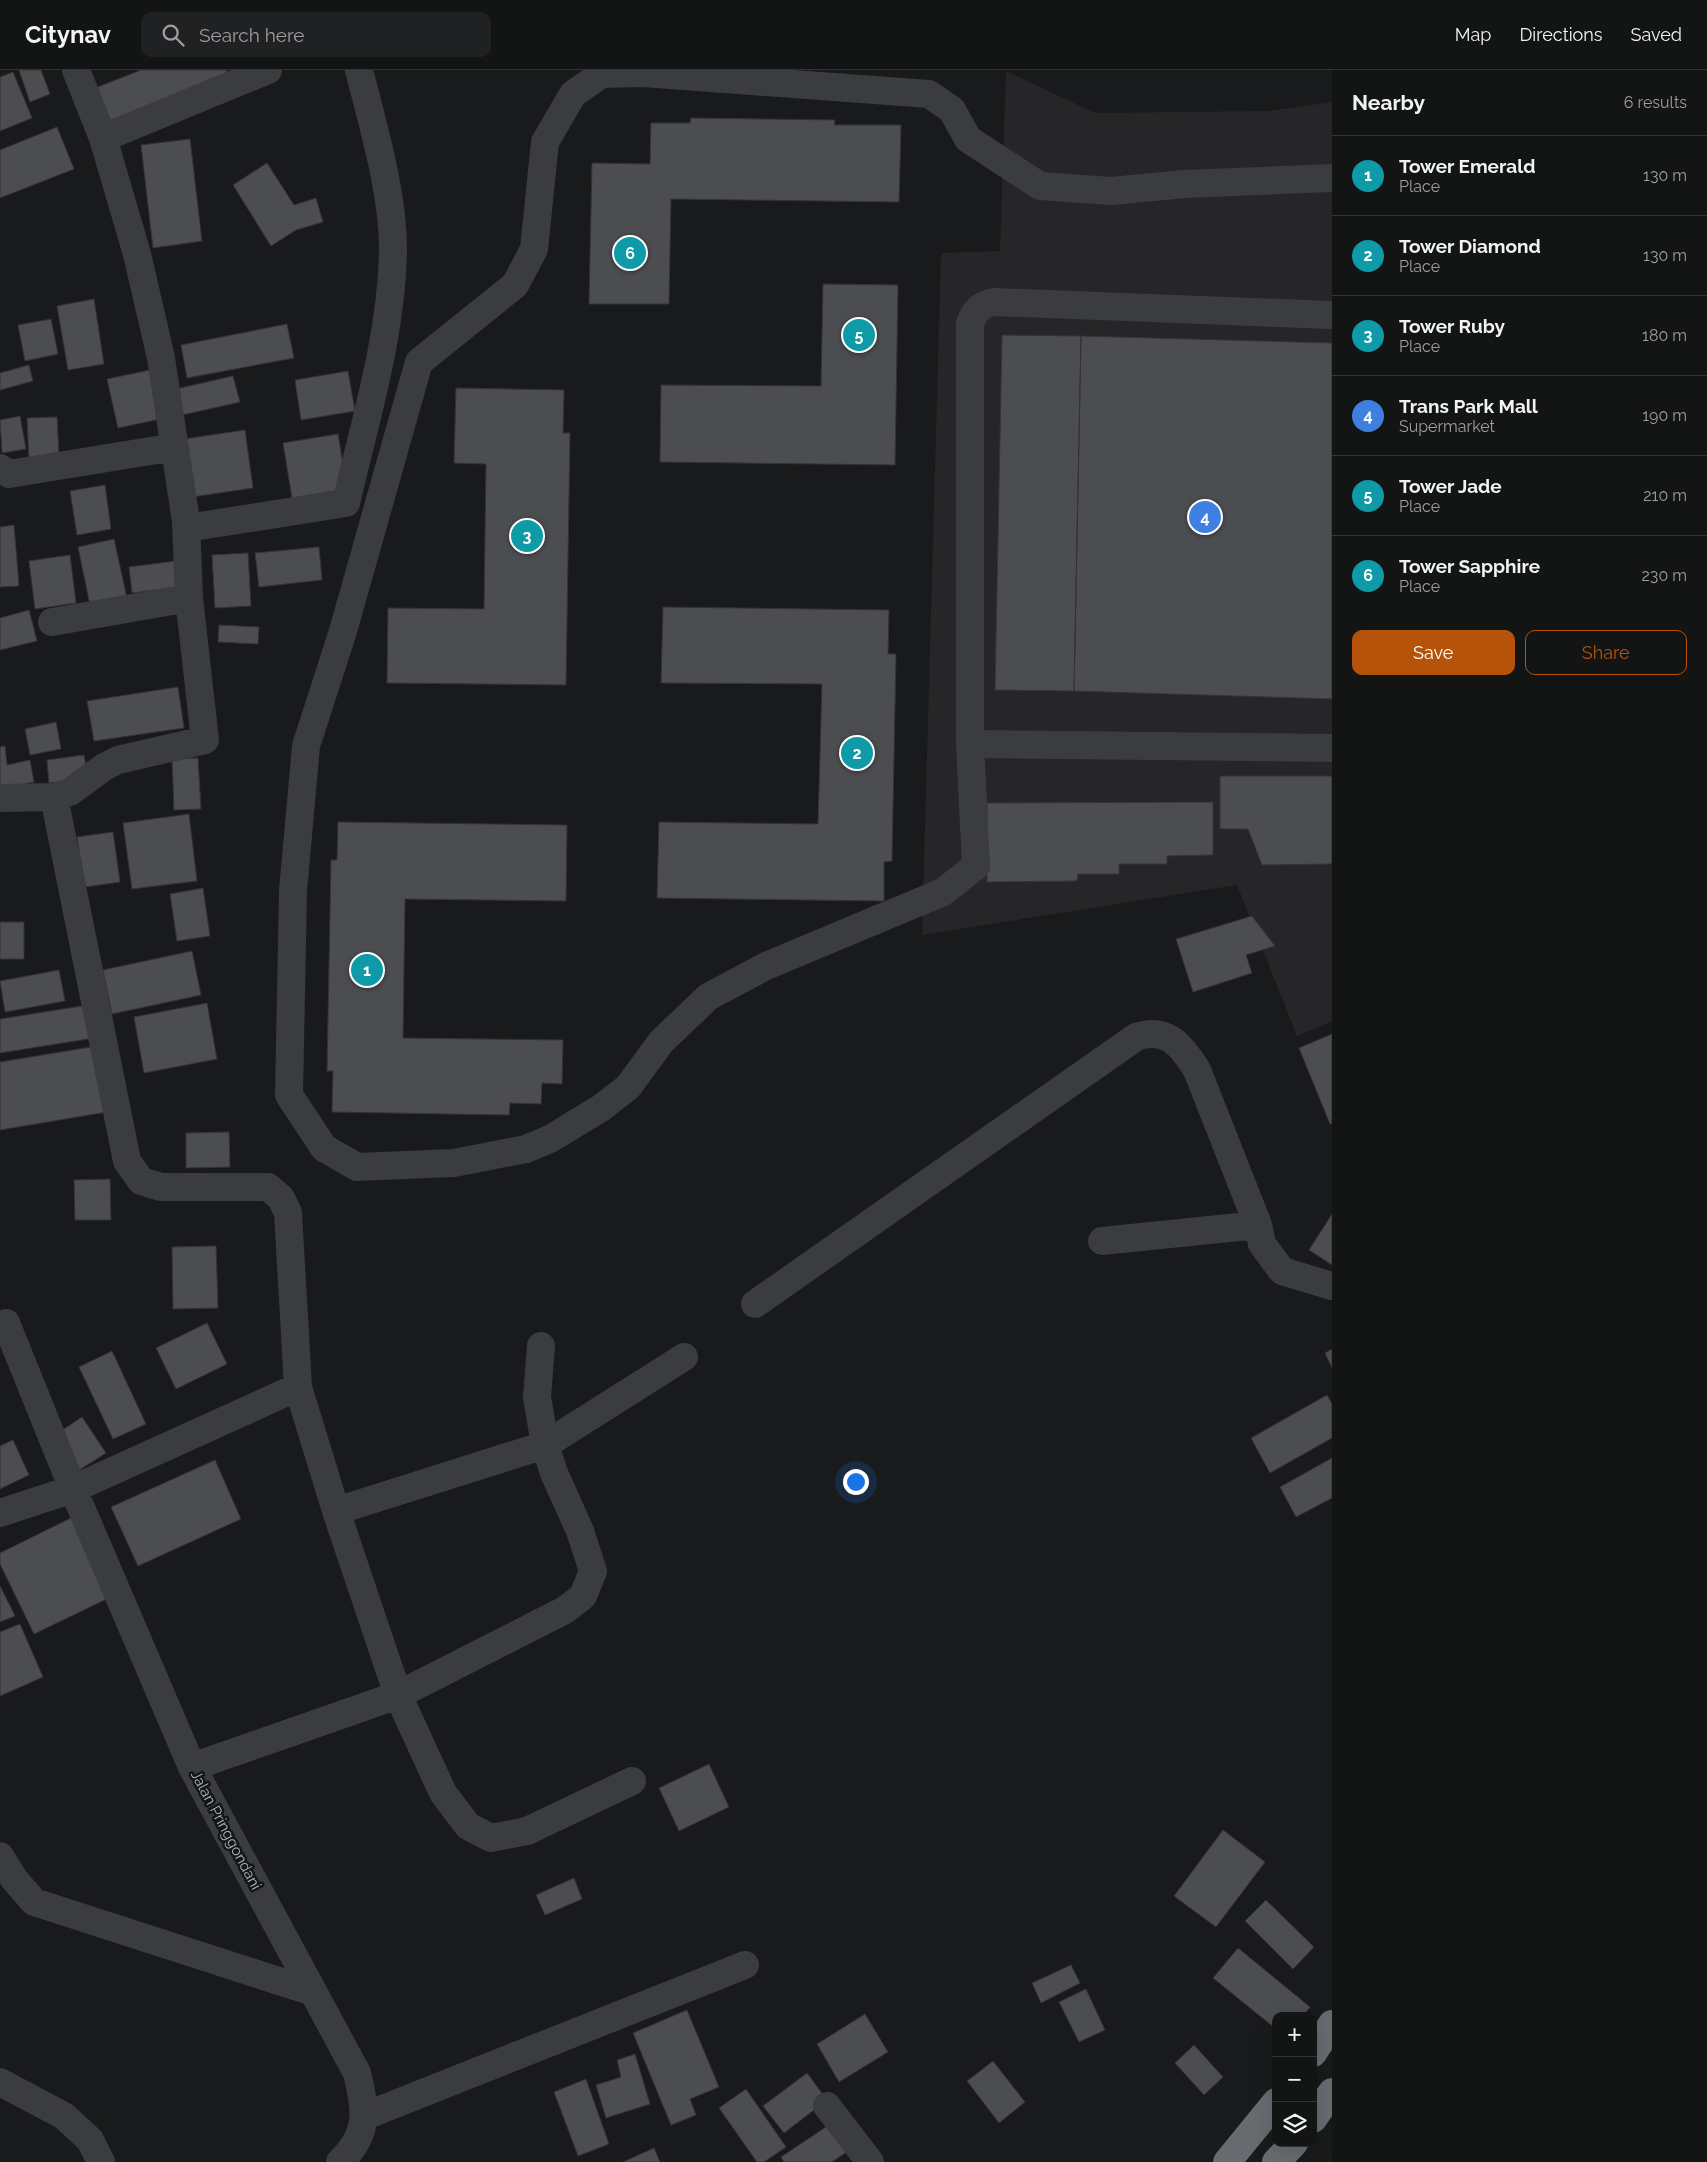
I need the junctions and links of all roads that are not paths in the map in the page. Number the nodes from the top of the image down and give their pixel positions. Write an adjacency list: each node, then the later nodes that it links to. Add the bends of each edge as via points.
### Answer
1 (76, 70): 4 (street)
2 (268, 70): 4 (street)
3 (359, 70): 9 (street, via 389,203 393,251 390,299 380,358 346,503)
4 (103, 138): 7 (street, via 137,254 159,348)
5 (1332, 178): 12 (street, via 1185,184 1111,192 1040,186 968,140 952,110 929,94 642,73 602,74 573,94 545,142 534,250 515,286 419,362 344,632 306,746 294,891 289,1095 324,1148 357,1167 454,1163 526,1149 550,1139 602,1108 628,1087 661,1042 708,997 766,966 943,892 976,866)
6 (1332, 315): 12 (street, via 994,302 976,311 970,324)
7 (175, 447): 8 (street, via 8,474); 9 (street)
8 (0, 468)
9 (187, 528): 10 (street)
10 (189, 598): 11 (street); 14 (street, via 205,740 118,760 70,792)
11 (52, 622)
12 (970, 744): 13 (street)
13 (1332, 748)
14 (54, 797): 15 (street); 23 (street, via 127,1161 141,1181 161,1187 268,1187 281,1198 288,1213)
15 (0, 798)
16 (1258, 1225): 17 (street); 18 (street, via 1265,1249 1282,1271); 19 (street, via 1197,1070 1170,1038 1148,1033 1136,1037)
17 (1102, 1241)
18 (1332, 1286)
19 (755, 1304)
20 (6, 1323): 25 (street, Jalan Pringgondani)
21 (541, 1346): 24 (street, via 538,1397)
22 (684, 1357): 24 (street)
23 (298, 1387): 25 (street); 27 (street)
24 (545, 1445): 27 (street); 28 (street, via 593,1571 584,1596 565,1610)
25 (73, 1489): 26 (street); 29 (street, Jalan Pringgondani)
26 (0, 1512)
27 (336, 1512): 28 (street)
28 (398, 1695): 29 (street); 30 (street, via 443,1793 468,1826 492,1838 527,1831)
29 (192, 1767): 35 (street, Jalan Pringgondani)
30 (632, 1781)
31 (0, 1856): 33 (street)
32 (0, 1889): 33 (street)
33 (34, 1902): 35 (street)
34 (745, 1965): 43 (street)
35 (313, 1992): 43 (street, Jalan Pringgondani, via 357,2073)
36 (1332, 2024): 37 (highway)
37 (1317, 2047)
38 (0, 2082): 45 (street, via 64,2116 90,2140)
39 (1332, 2092): 42 (highway)
40 (827, 2106): 47 (street)
41 (1272, 2107): 48 (highway)
42 (1317, 2113)
43 (365, 2116): 46 (street, Jalan Pringgondani, via 360,2136)
44 (1290, 2147): 49 (highway)
45 (102, 2162)
46 (340, 2162)
47 (870, 2162)
48 (1227, 2162)
49 (1276, 2162)

